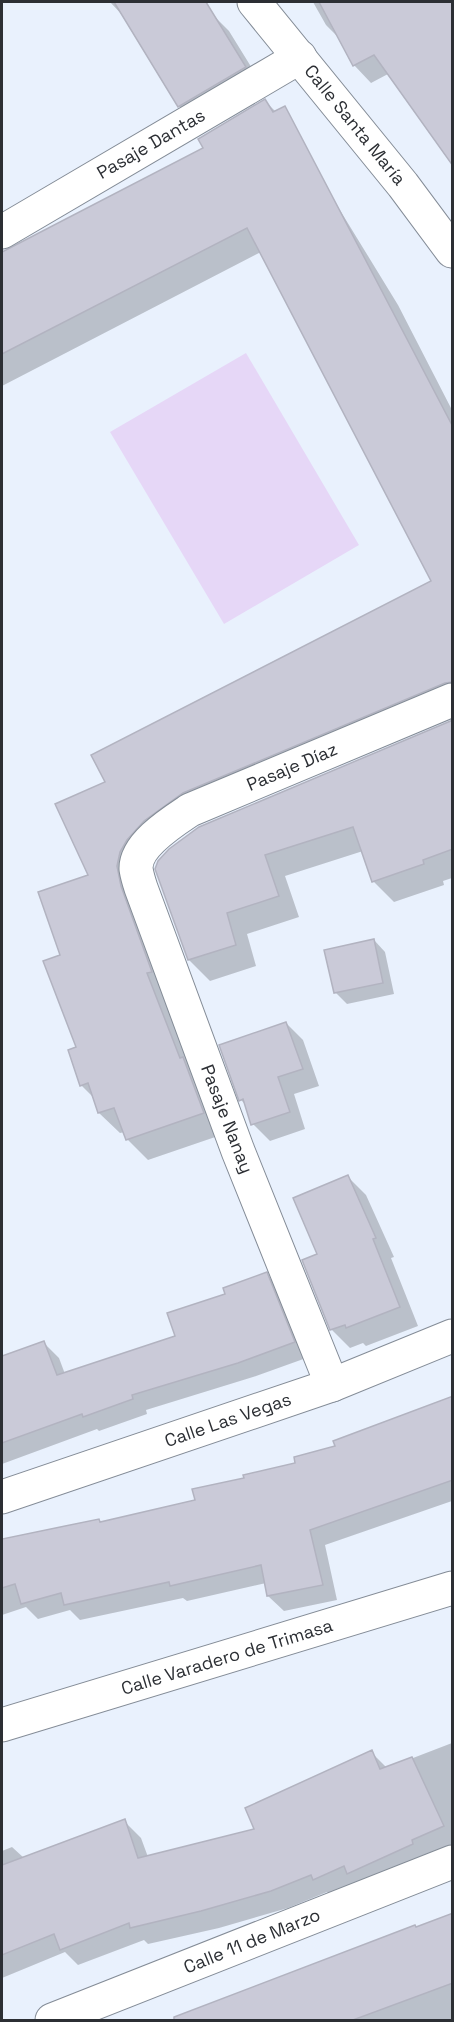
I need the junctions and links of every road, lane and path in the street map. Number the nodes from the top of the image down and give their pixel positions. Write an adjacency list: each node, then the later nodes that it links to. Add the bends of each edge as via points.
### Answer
1 (254, 2): 2 (street, Calle Santa María)
2 (300, 57): 3 (street, Pasaje Dantas); 4 (street, Calle Santa María)
3 (2, 232)
4 (453, 251)
5 (453, 700): 6 (street, Pasaje Díaz, via 190,810 162,828)
6 (142, 851): 8 (street, Pasaje Nanay, via 136,868 141,888 238,1150)
7 (453, 1336): 8 (street, Calle Las Vegas)
8 (332, 1385): 9 (street, Calle Las Vegas)
9 (2, 1497)
10 (453, 1588): 11 (street, Calle Varadero de Trimasa)
11 (2, 1725)
12 (453, 1862): 13 (street, Calle 11 de Marzo)
13 (52, 2020)

